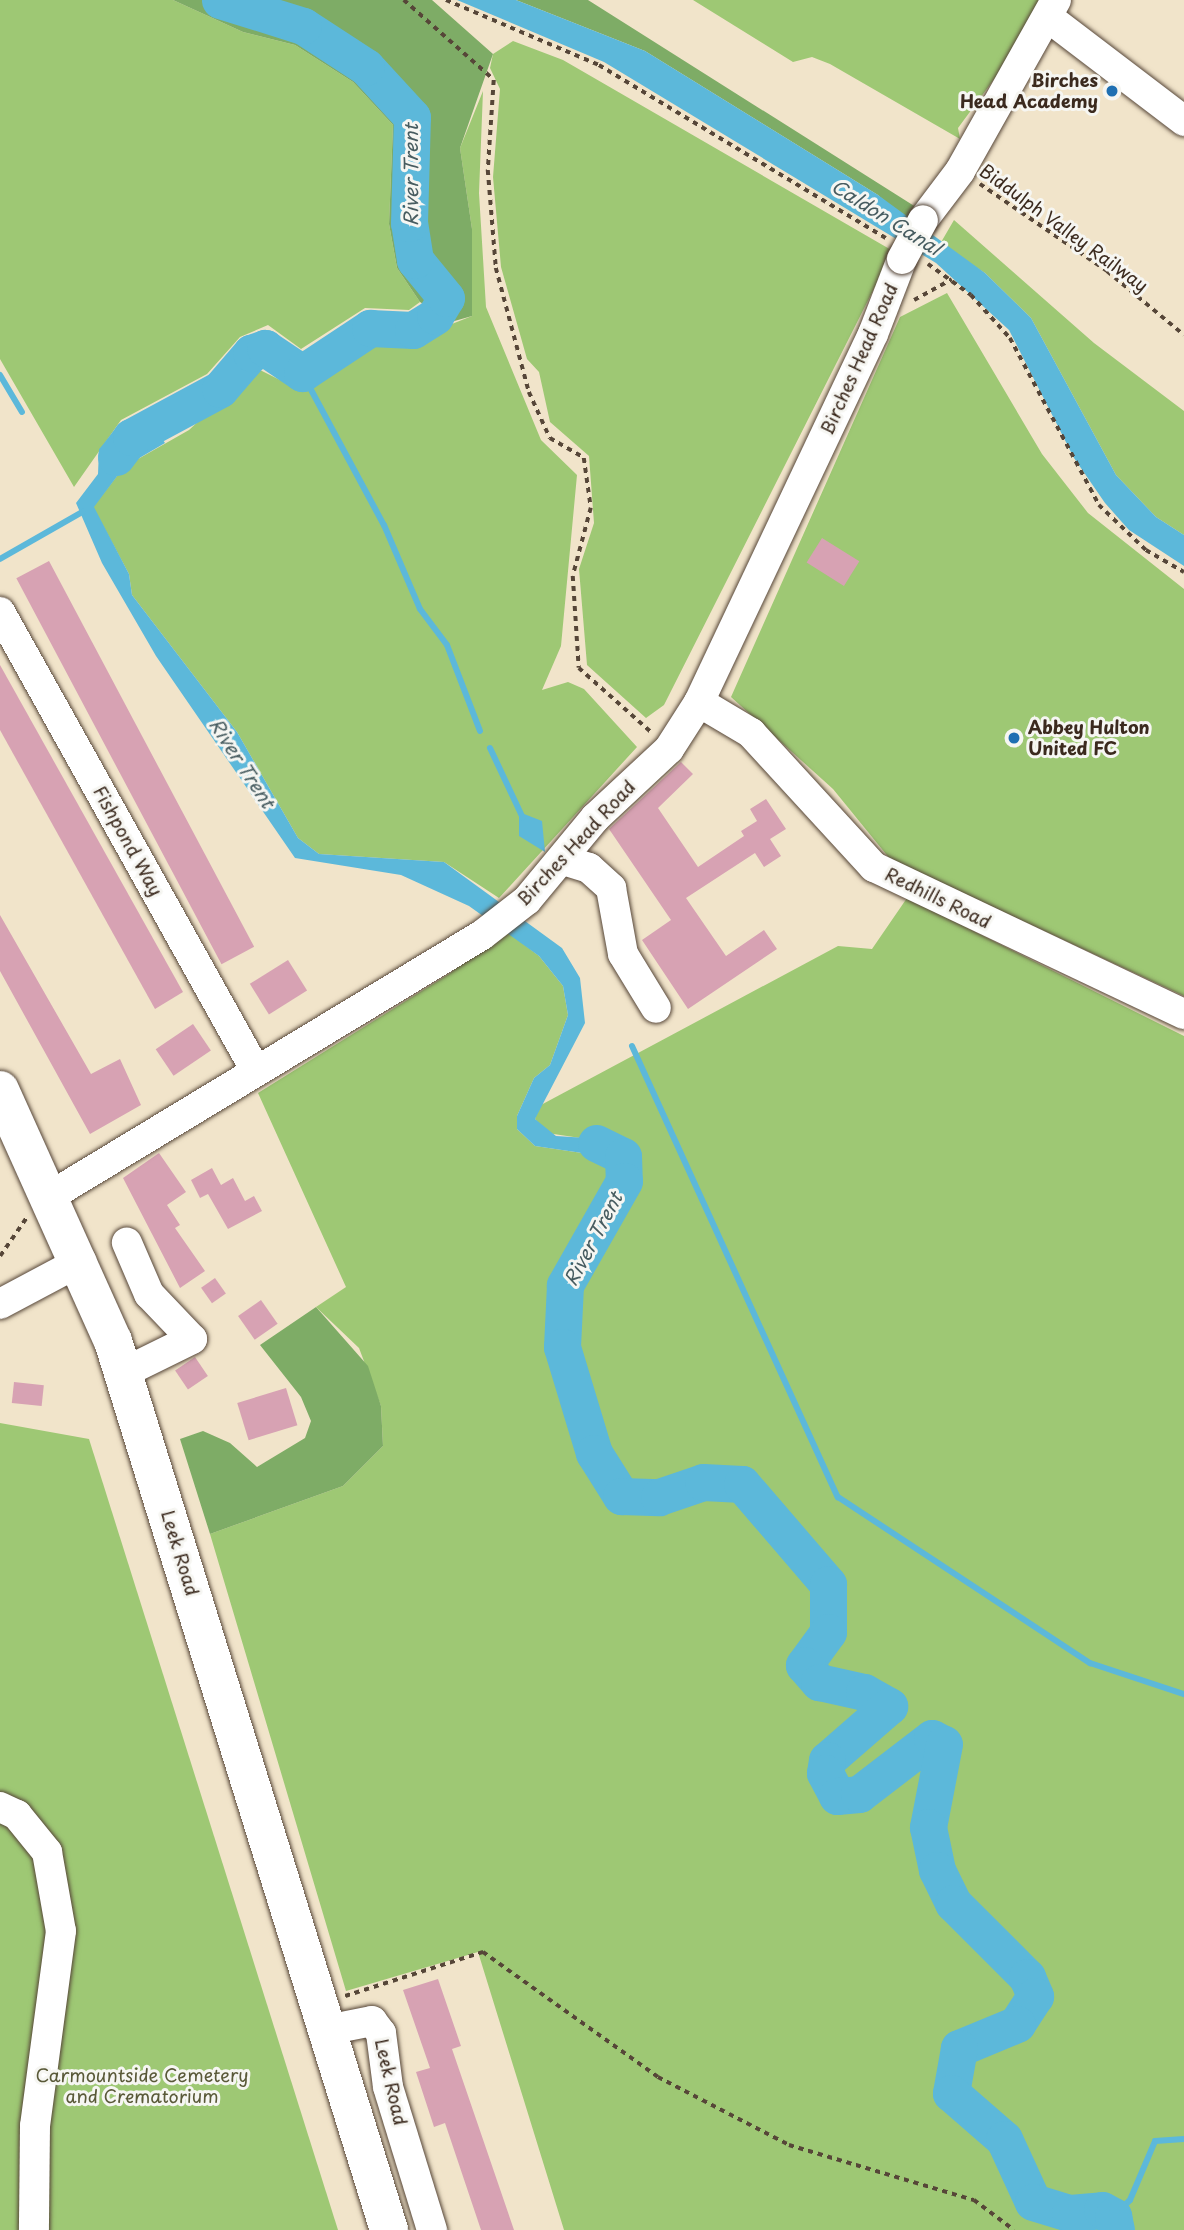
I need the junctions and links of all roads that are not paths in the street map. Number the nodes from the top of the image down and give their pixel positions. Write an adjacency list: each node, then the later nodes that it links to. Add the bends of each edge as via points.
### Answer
1 (1053, 9): 2 (street); 4 (street, Birches Head Road, bridge, via 960,171 905,253 873,334)
2 (1184, 121)
3 (0, 612): 8 (street, Fishpond Way)
4 (699, 702): 5 (street, Birches Head Road, via 669,748 595,818); 7 (street, Redhills Road, via 751,733 874,867)
5 (563, 860): 6 (street, via 589,869 611,887 623,954); 8 (street, Birches Head Road, via 527,900 482,935)
6 (656, 1008)
7 (1184, 1014)
8 (256, 1071): 10 (street, Birches Head Road)
9 (0, 1090): 10 (main road, Leek Road)
10 (37, 1199): 12 (main road, Leek Road)
11 (127, 1243): 14 (street, via 149,1294 192,1339)
12 (81, 1261): 13 (street); 14 (main road, Leek Road)
13 (0, 1304)
14 (124, 1373): 16 (main road, Leek Road)
15 (0, 1807): 17 (street, via 17,1815 47,1852 61,1931 35,2126)
16 (323, 2017): 18 (main road, Leek Road); 19 (street, Leek Road, via 372,2021 382,2033 388,2087)
17 (34, 2230)
18 (389, 2230)
19 (432, 2230)

